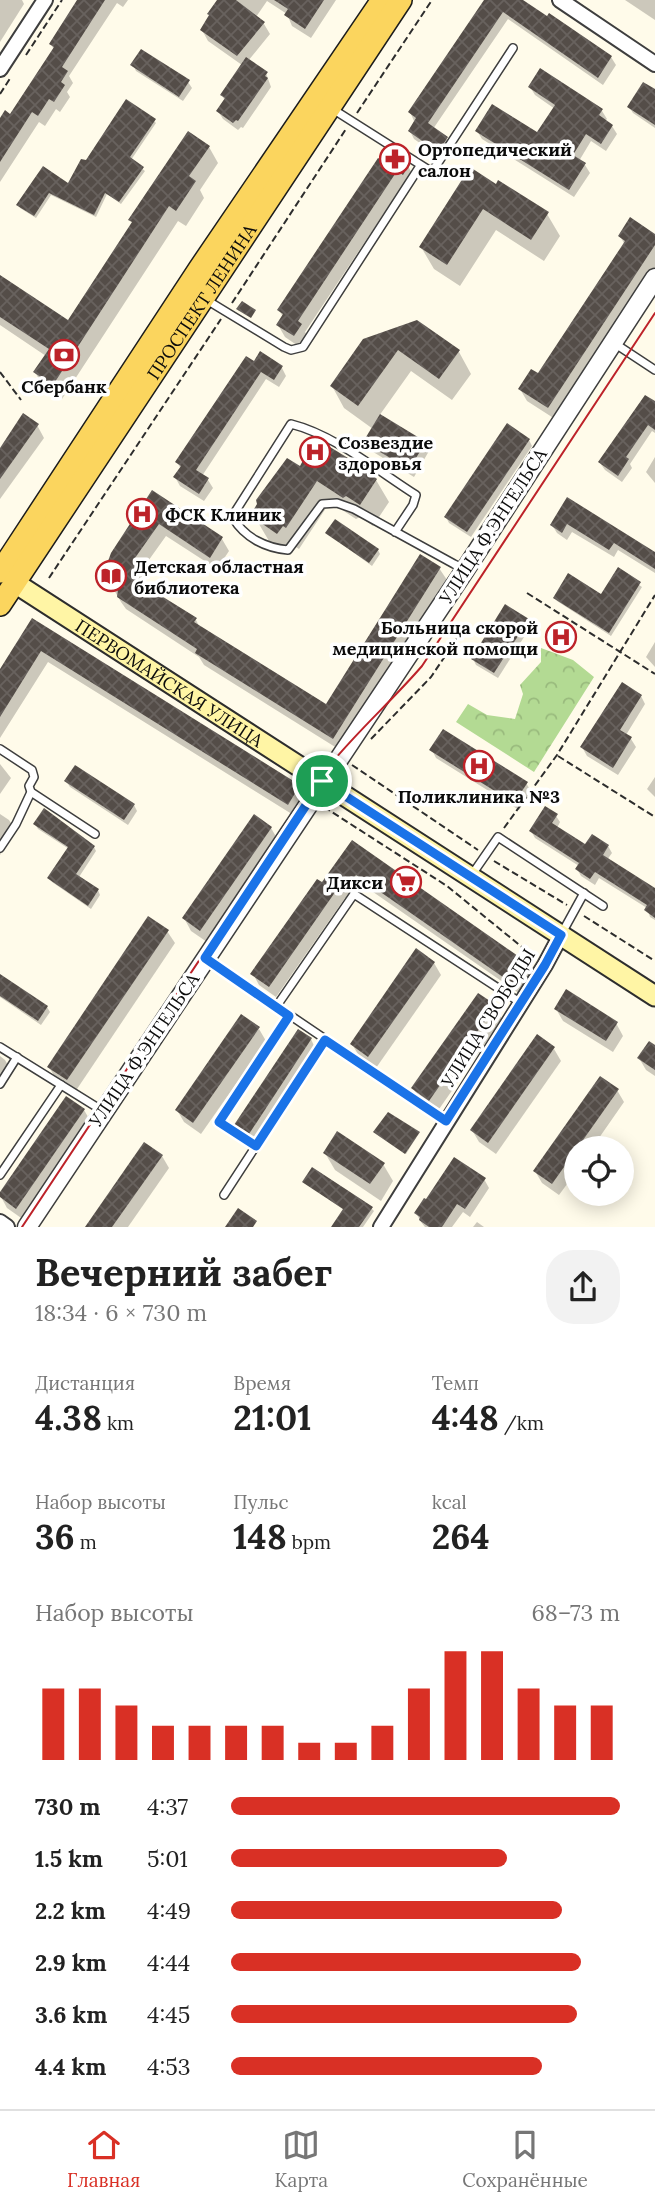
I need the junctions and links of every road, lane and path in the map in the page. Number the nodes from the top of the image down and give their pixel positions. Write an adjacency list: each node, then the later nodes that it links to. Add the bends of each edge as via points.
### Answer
1 (45, 0): 10 (street)
2 (62, 0): 8 (path)
3 (382, 0): 24 (main road, ПРОСПЕКТ ЛЕНИНА, via 199,269)
4 (401, 0): 12 (main road, ПРОСПЕКТ ЛЕНИНА)
5 (432, 0): 13 (path)
6 (560, 0): 9 (street)
7 (513, 48): 14 (lane, via 434,172)
8 (21, 63)
9 (655, 64)
10 (7, 71): 11 (path)
11 (0, 94)
12 (331, 107): 13 (lane); 16 (main road, ПРОСПЕКТ ЛЕНИНА)
13 (352, 121): 14 (lane); 17 (path)
14 (420, 166): 17 (lane, via 303,347 284,347)
15 (655, 278): 18 (street, УЛИЦА Ф.ЭНГЕЛЬСА)
16 (205, 299): 17 (lane); 24 (main road, ПРОСПЕКТ ЛЕНИНА)
17 (226, 311): 25 (path)
18 (613, 343): 19 (lane); 23 (street, УЛИЦА Ф.ЭНГЕЛЬСА)
19 (655, 370)
20 (0, 372): 21 (path)
21 (20, 400)
22 (396, 532): 22 (lane, via 416,495 329,439 291,424 233,519 245,533 273,549 288,550 322,504 354,509); 23 (lane)
23 (465, 570): 36 (street, УЛИЦА Ф.ЭНГЕЛЬСА)
24 (5, 576): 28 (main road, ПРОСПЕКТ ЛЕНИНА); 36 (main road, ПЕРВОМАЙСКАЯ УЛИЦА)
25 (49, 578)
26 (527, 593): 30 (path)
27 (655, 595): 30 (path)
28 (0, 605)
29 (464, 628): 32 (path, via 431,677)
30 (620, 651): 31 (path); 34 (path)
31 (655, 674)
32 (367, 743)
33 (0, 749): 37 (lane, via 32,770)
34 (557, 755): 38 (path); 40 (path)
35 (351, 765): 42 (path)
36 (322, 781): 43 (main road, ПЕРВОМАЙСКАЯ УЛИЦА); 48 (street, УЛИЦА Ф.ЭНГЕЛЬСА)
37 (31, 792): 39 (lane); 41 (lane)
38 (655, 817)
39 (95, 834)
40 (498, 838): 42 (lane); 44 (lane)
41 (0, 848)
42 (485, 855): 43 (lane); 46 (path)
43 (470, 877): 47 (main road, ПЕРВОМАЙСКАЯ УЛИЦА)
44 (584, 893): 45 (lane); 46 (lane)
45 (603, 906)
46 (575, 910): 47 (lane); 49 (path)
47 (561, 935): 50 (main road, ПЕРВОМАЙСКАЯ УЛИЦА); 51 (street, УЛИЦА СВОБОДЫ)
48 (205, 958): 52 (lane); 59 (street, УЛИЦА Ф.ЭНГЕЛЬСА)
49 (655, 961)
50 (655, 996)
51 (521, 1003): 52 (lane, via 354,894); 60 (street, УЛИЦА СВОБОДЫ)
52 (276, 1007): 53 (lane)
53 (289, 1016): 54 (lane); 61 (lane, via 219,1122)
54 (325, 1040): 60 (lane); 61 (lane)
55 (0, 1047): 56 (lane)
56 (17, 1057): 57 (lane); 58 (lane)
57 (0, 1084)
58 (61, 1085): 59 (lane); 62 (lane)
59 (103, 1112): 66 (street, УЛИЦА Ф.ЭНГЕЛЬСА)
60 (446, 1121): 67 (street, УЛИЦА СВОБОДЫ)
61 (256, 1146): 63 (lane)
62 (0, 1175)
63 (224, 1195)
64 (0, 1222): 65 (street)
65 (7, 1227)
66 (27, 1227)
67 (381, 1227)

